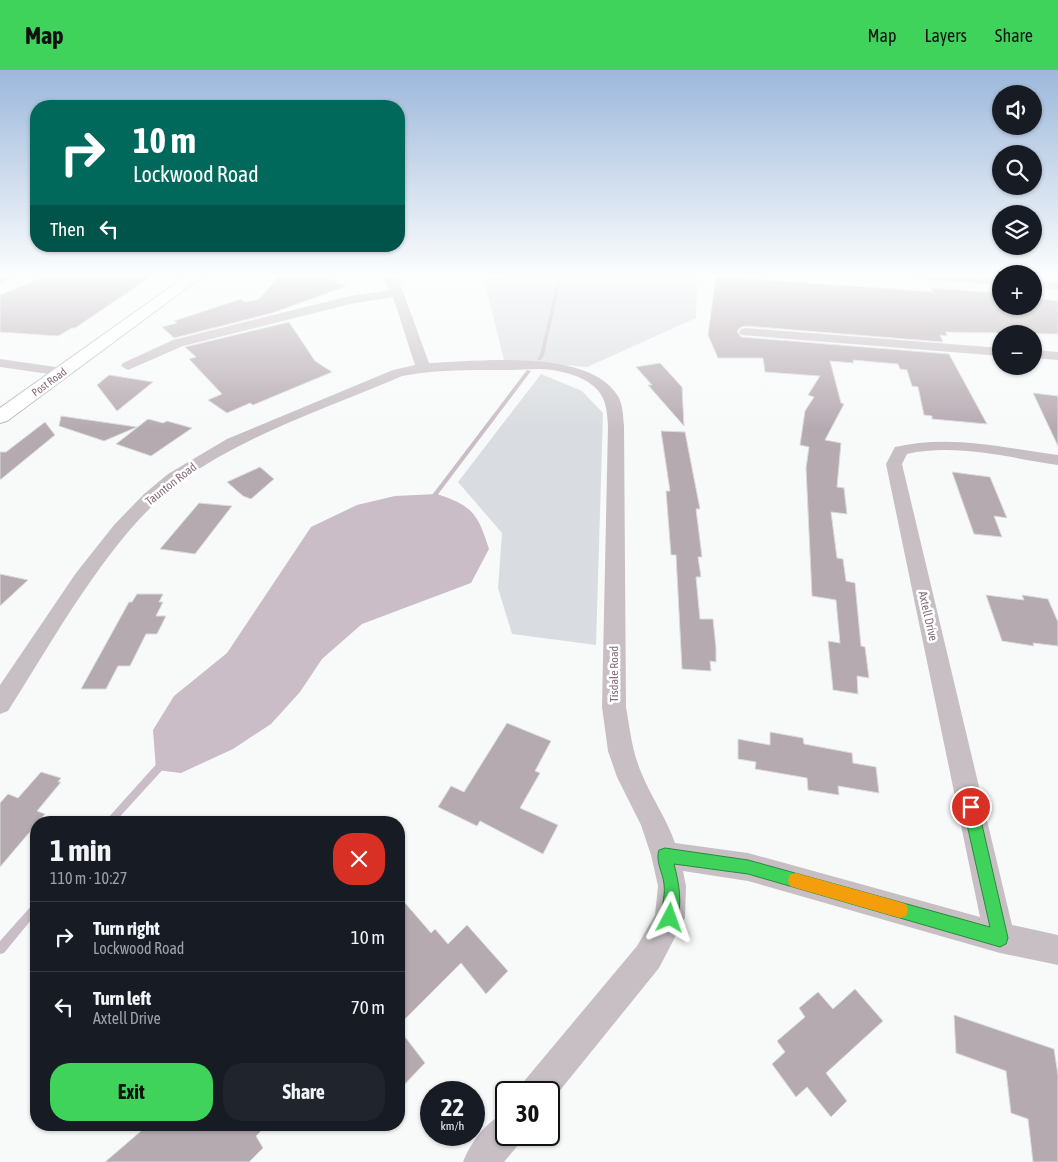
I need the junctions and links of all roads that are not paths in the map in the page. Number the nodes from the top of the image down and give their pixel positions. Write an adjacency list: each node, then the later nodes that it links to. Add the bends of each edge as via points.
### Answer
1 (125, 327): 11 (main road, Post Road)
2 (242, 327): 9 (street, via 178,343)
3 (410, 327): 10 (street)
4 (746, 332): 5 (street)
5 (992, 351)
6 (1042, 355): 7 (street)
7 (1058, 356)
8 (0, 363): 11 (street)
9 (128, 366)
10 (423, 368): 14 (street, Taunton Road, via 398,373 263,428 218,450 174,478 121,529 83,578); 15 (street, Tisdale Road, via 552,366 584,374 598,382 614,405 614,707 621,751 630,777 654,822)
11 (63, 372): 12 (main road, Post Road)
12 (0, 417)
13 (1058, 460): 16 (street, Axtell Drive, via 936,446 901,451 894,464)
14 (0, 704)
15 (665, 855): 16 (street, via 748,867); 18 (street, Tisdale Road, via 672,886 670,918 648,957)
16 (1000, 938): 17 (street)
17 (1058, 950)
18 (546, 1081)
19 (495, 1145): 20 (street)
20 (481, 1162)

